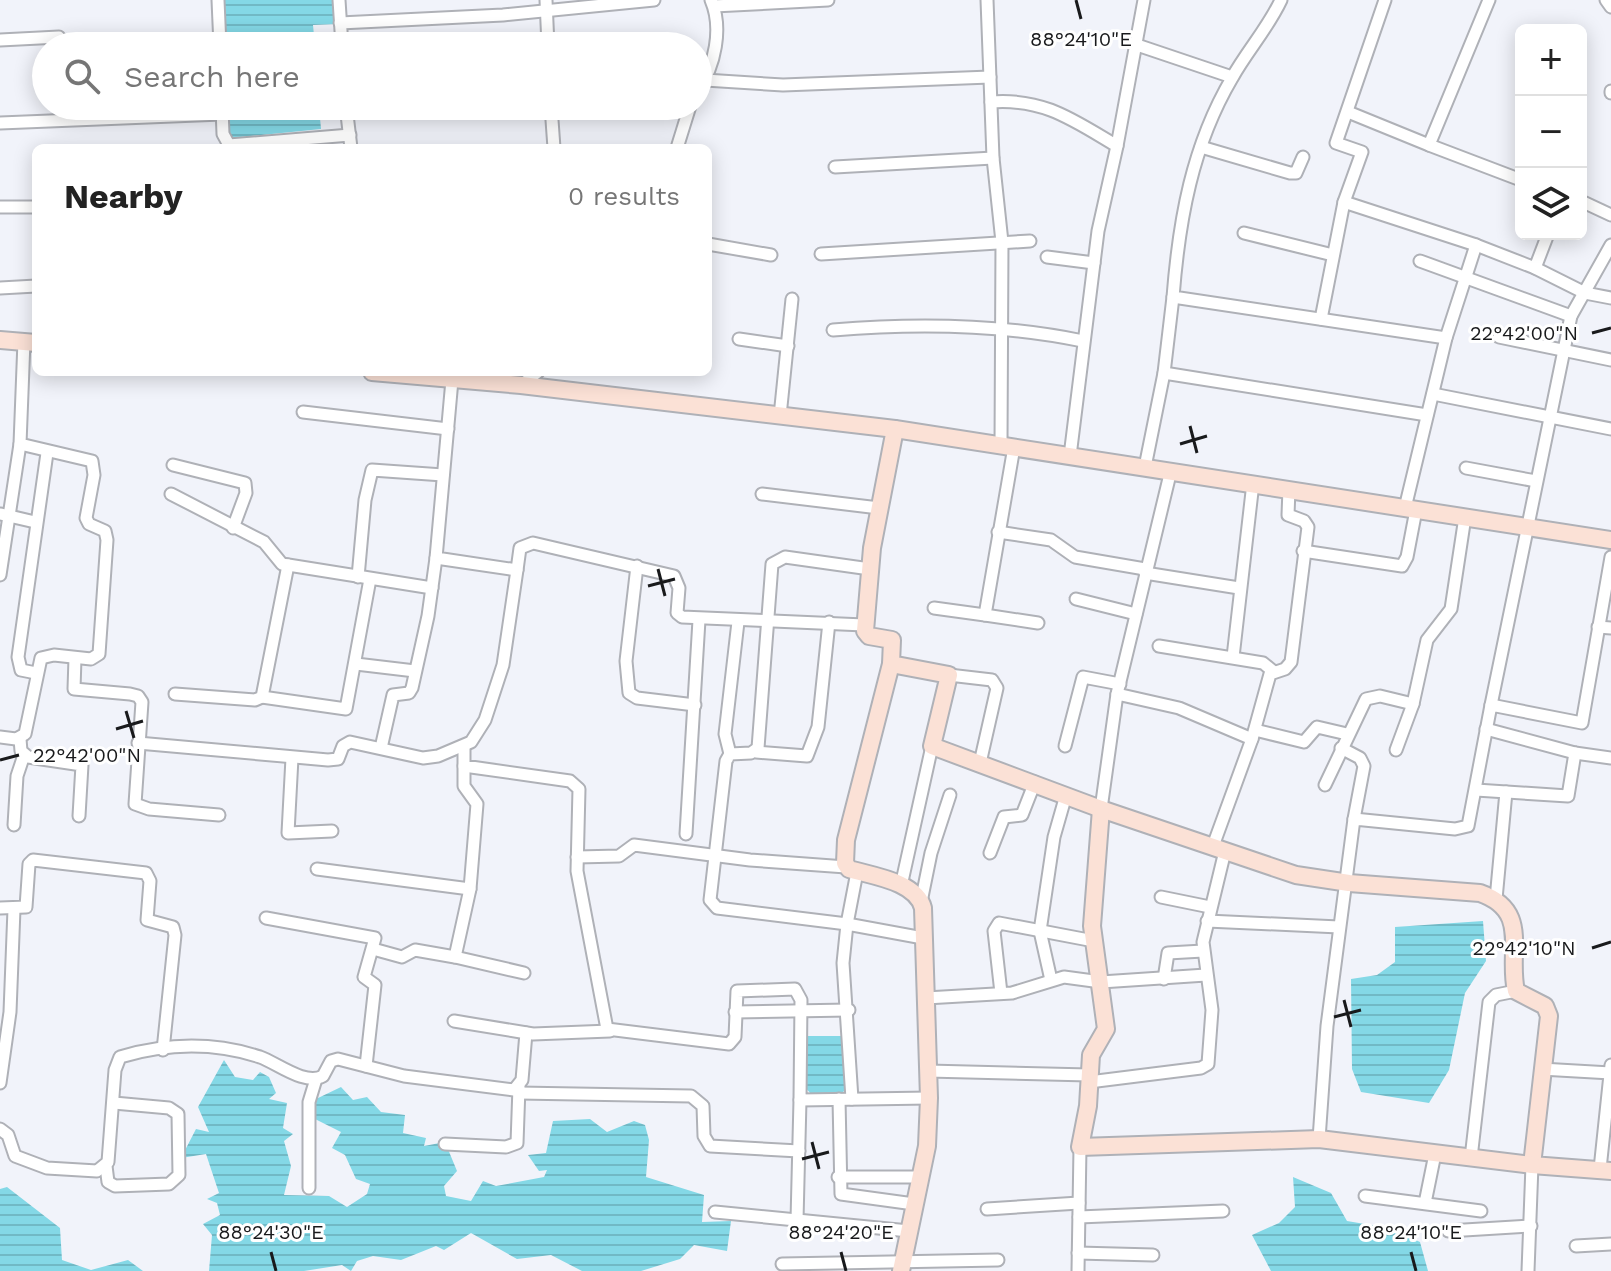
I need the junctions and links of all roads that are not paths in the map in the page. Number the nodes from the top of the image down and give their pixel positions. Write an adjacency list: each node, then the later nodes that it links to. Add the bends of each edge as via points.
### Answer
1 (218, 0): 15 (street)
2 (339, 0): 14 (street)
3 (654, 0): 12 (street)
4 (828, 0): 11 (street)
5 (987, 0): 22 (street)
6 (1144, 0): 20 (street)
7 (1281, 0): 23 (street)
8 (1385, 0): 26 (street)
9 (1489, 0): 38 (street)
10 (1606, 0): 13 (street)
11 (713, 3): 21 (street, via 717,27)
12 (546, 6): 14 (street); 17 (street)
13 (1611, 7)
14 (340, 23): 16 (street)
15 (219, 32)
16 (341, 32)
17 (547, 32)
18 (32, 38): 19 (street)
19 (0, 40)
20 (1137, 45): 23 (street); 39 (street)
21 (712, 46)
22 (990, 77): 24 (street); 25 (street)
23 (1232, 77): 40 (street)
24 (712, 85)
25 (991, 102): 39 (street, via 1039,104); 42 (street)
26 (1348, 112): 38 (street); 45 (street, via 1336,143 1362,152)
27 (51, 120): 32 (street)
28 (223, 120): 34 (street)
29 (348, 120): 33 (street)
30 (552, 120): 36 (street)
31 (686, 120): 37 (street)
32 (0, 123)
33 (350, 142): 35 (street)
34 (225, 144)
35 (305, 144)
36 (554, 144)
37 (678, 144)
38 (1429, 145): 44 (street)
39 (1117, 146): 62 (street)
40 (1201, 147): 41 (street, via 1290,173 1296,173); 68 (street, via 1182,212)
41 (1303, 157)
42 (993, 158): 43 (street); 53 (street)
43 (835, 167)
44 (1515, 178)
45 (1344, 202): 55 (street); 59 (street)
46 (1587, 204): 49 (street)
47 (0, 207): 48 (street)
48 (32, 207)
49 (1611, 215)
50 (1244, 233): 59 (street)
51 (1546, 240): 63 (street)
52 (1030, 241): 53 (street)
53 (1002, 242): 57 (street); 73 (street)
54 (712, 245): 58 (street)
55 (1476, 245): 63 (street); 64 (street)
56 (1611, 245): 67 (street)
57 (821, 254)
58 (771, 255)
59 (1333, 255): 72 (street)
60 (1047, 257): 62 (street)
61 (1420, 261): 64 (street)
62 (1094, 263): 79 (street)
63 (1535, 268): 67 (street)
64 (1466, 277): 71 (street); 76 (street)
65 (32, 286): 66 (street)
66 (0, 288)
67 (1585, 293): 69 (street); 71 (street)
68 (1173, 297): 72 (street); 84 (street)
69 (1611, 298)
70 (792, 299): 81 (street)
71 (1571, 316): 82 (street)
72 (1321, 319): 76 (street)
73 (1003, 328): 74 (street, via 916,325); 79 (street); 98 (street)
74 (833, 330)
75 (1499, 337): 82 (street)
76 (1446, 338): 89 (street)
77 (739, 339): 81 (street)
78 (0, 340): 80 (street)
79 (1083, 341): 100 (street)
80 (30, 342): 97 (street)
81 (788, 346): 92 (street)
82 (1564, 350): 83 (street); 93 (street)
83 (1611, 360)
84 (1164, 373): 91 (street); 102 (street)
85 (412, 376): 87 (street)
86 (533, 376): 88 (street)
87 (452, 380): 88 (street); 94 (street)
88 (521, 385): 92 (street)
89 (1433, 394): 91 (street); 93 (street)
90 (303, 412): 94 (street)
91 (1427, 415): 112 (street)
92 (780, 416): 95 (street)
93 (1548, 418): 96 (street); 106 (street)
94 (448, 429): 105 (street)
95 (895, 429): 98 (street); 111 (street)
96 (1611, 429)
97 (20, 444): 99 (street); 113 (street)
98 (1008, 446): 100 (street); 118 (street)
99 (47, 453): 115 (street); 145 (street, via 94,463 86,518 106,535 100,649 91,659)
100 (1070, 456): 102 (street)
101 (173, 465): 117 (street, via 245,483)
102 (1145, 467): 104 (street)
103 (1466, 468): 106 (street)
104 (1171, 470): 107 (street); 127 (street)
105 (443, 475): 122 (street); 129 (street, via 372,470 365,500)
106 (1536, 481): 116 (street)
107 (1253, 483): 108 (street); 131 (street)
108 (1289, 489): 112 (street); 120 (street, via 1288,515 1307,524)
109 (171, 494): 117 (street)
110 (762, 494): 111 (street)
111 (879, 508): 125 (street)
112 (1411, 509): 114 (street); 120 (street, via 1402,566)
113 (3, 515): 115 (street); 128 (street)
114 (1465, 517): 116 (street); 155 (street, via 1451,609 1427,640)
115 (35, 522): 150 (street, via 18,663 21,670)
116 (1527, 527): 119 (street); 157 (street)
117 (233, 528): 123 (street, via 264,542 274,558)
118 (998, 532): 127 (street, via 1051,540 1075,557); 135 (street)
119 (1611, 540)
120 (1303, 551): 149 (street, via 1291,662)
121 (1611, 557): 142 (street)
122 (436, 558): 126 (street); 130 (street)
123 (288, 565): 129 (street); 154 (street)
124 (637, 566): 126 (street, via 528,543 520,548); 136 (street, via 674,576 679,588 677,613); 156 (street, via 627,645 629,693)
125 (870, 569): 138 (street, via 780,557 772,564); 141 (street)
126 (517, 570): 164 (street, via 503,665 478,735)
127 (1145, 571): 131 (street); 134 (street)
128 (0, 575)
129 (364, 578): 130 (street); 146 (street)
130 (432, 588): 148 (street)
131 (1239, 588): 144 (street)
132 (1076, 599): 134 (street)
133 (934, 608): 135 (street)
134 (1136, 614): 152 (street)
135 (985, 615): 140 (street)
136 (699, 620): 137 (street); 156 (street)
137 (738, 622): 138 (street); 172 (street, via 725,734)
138 (766, 622): 139 (street); 170 (street)
139 (829, 622): 141 (street); 170 (street, via 818,727 807,756)
140 (1038, 623)
141 (864, 625): 147 (street, via 869,636 892,640)
142 (1605, 627): 157 (street, via 1582,723)
143 (1159, 646): 144 (street)
144 (1233, 657): 149 (street, via 1263,663)
145 (75, 658): 150 (street, via 46,656); 163 (street, via 72,686 78,692 141,699)
146 (356, 664): 148 (street); 154 (street, via 344,710)
147 (891, 664): 151 (street); 196 (street, via 846,840)
148 (415, 671): 167 (street, via 411,691 393,695)
149 (1274, 672): 160 (street, via 1267,680)
150 (36, 673): 162 (street, via 27,729)
151 (949, 675): 165 (street); 176 (street, via 992,680 997,688)
152 (1119, 689): 160 (street); 166 (street, via 1083,677); 184 (street)
153 (175, 694): 154 (street)
154 (262, 697)
155 (1413, 704): 159 (street, via 1380,696 1366,699); 169 (street)
156 (695, 705): 190 (street)
157 (1491, 705): 158 (street)
158 (1486, 729): 171 (street); 180 (street)
159 (1347, 734): 160 (street, via 1317,727 1299,742); 168 (street)
160 (1253, 735): 191 (street)
161 (0, 737): 162 (street)
162 (20, 739): 173 (street)
163 (138, 743): 174 (street); 185 (street, via 135,804)
164 (464, 746): 167 (street, via 423,758); 177 (street)
165 (932, 746): 176 (street); 198 (street)
166 (1065, 746)
167 (381, 748): 174 (street, via 350,742 338,759)
168 (1341, 748): 179 (street); 187 (street, via 1364,766)
169 (1396, 750)
170 (756, 752): 172 (street)
171 (1575, 753): 175 (street); 181 (street, via 1568,796)
172 (730, 754): 193 (street)
173 (24, 755): 186 (street, via 82,765); 188 (street)
174 (292, 758): 189 (street, via 288,833)
175 (1611, 758)
176 (980, 763): 178 (street)
177 (464, 766): 194 (street, via 576,784); 199 (street, via 464,786 477,804)
178 (1035, 782): 183 (street); 192 (street, via 1022,815 1004,817)
179 (1325, 785)
180 (1476, 790): 181 (street); 187 (street, via 1471,821 1462,829)
181 (1506, 792): 201 (street)
182 (950, 795): 202 (street)
183 (1066, 795): 184 (street); 210 (street)
184 (1101, 809): 191 (street); 212 (street)
185 (219, 815)
186 (79, 816)
187 (1354, 819): 197 (street)
188 (14, 825)
189 (332, 831)
190 (686, 834)
191 (1219, 848): 197 (street, via 1296,875); 203 (street)
192 (990, 853)
193 (716, 855): 194 (street, via 634,845 619,856); 196 (street); 208 (street, via 710,900 717,908)
194 (577, 857): 228 (street, via 598,994)
195 (317, 869): 199 (street)
196 (852, 869): 198 (street); 208 (street)
197 (1345, 881): 201 (street, via 1480,893); 209 (street)
198 (901, 886): 202 (street)
199 (470, 889): 215 (street)
200 (1161, 897): 203 (street)
201 (1496, 899): 221 (street, via 1508,910 1513,927)
202 (921, 902): 211 (street)
203 (1210, 907): 207 (street)
204 (0, 908): 205 (street)
205 (14, 909): 230 (street, via 26,907 33,860 146,873 147,920 173,927 175,935); 238 (street, via 10,1012)
206 (266, 918): 213 (street, via 373,937)
207 (1207, 921): 209 (street); 214 (street)
208 (847, 924): 211 (street); 224 (street, via 843,963)
209 (1339, 927): 246 (street)
210 (1040, 931): 212 (street); 219 (street); 222 (street, via 1003,922 996,926)
211 (923, 938): 223 (street)
212 (1094, 941): 220 (street)
213 (373, 949): 215 (street, via 406,957 415,950); 232 (street, via 364,977 375,985)
214 (1203, 951): 217 (street); 218 (street, via 1168,953)
215 (455, 957): 216 (street)
216 (524, 973)
217 (1206, 975): 218 (street); 236 (street, via 1212,1010 1205,1066)
218 (1164, 979): 220 (street)
219 (1051, 980): 220 (street); 222 (street)
220 (1101, 982): 236 (street, via 1106,1029 1093,1050)
221 (1516, 991): 233 (street, via 1545,1006 1549,1016); 251 (street, via 1489,1002)
222 (1001, 993): 223 (street)
223 (926, 998): 234 (street)
224 (849, 1010): 225 (street); 242 (street)
225 (801, 1011): 226 (street); 226 (street, via 801,994 795,989 742,990 735,994); 243 (street)
226 (735, 1012): 228 (street, via 735,1037 729,1044)
227 (454, 1021): 229 (street)
228 (610, 1031): 229 (street)
229 (526, 1033): 239 (street)
230 (163, 1050): 237 (street, via 221,1047); 244 (street, via 120,1057)
231 (1611, 1065): 235 (street)
232 (366, 1066): 237 (street, via 334,1059); 239 (street)
233 (1541, 1069): 235 (street); 252 (street)
234 (928, 1071): 236 (street); 240 (street)
235 (1611, 1073): 254 (street)
236 (1089, 1078): 248 (street)
237 (316, 1079): 257 (street, via 309,1102)
238 (0, 1083)
239 (519, 1090): 247 (street, via 517,1143); 249 (street, via 691,1096 703,1106 704,1136 710,1146)
240 (929, 1098): 242 (street); 256 (street)
241 (839, 1099): 242 (street); 243 (street); 255 (street)
242 (852, 1099)
243 (800, 1100): 249 (street)
244 (114, 1103): 253 (street); 253 (street, via 169,1108 178,1114 179,1175 169,1184 115,1186 108,1182)
245 (0, 1129): 253 (street, via 8,1135 11,1153 47,1168 88,1171)
246 (1319, 1139): 248 (street); 250 (street)
247 (445, 1144)
248 (1080, 1147): 259 (street)
249 (799, 1151): 267 (street)
250 (1435, 1154): 251 (street); 260 (street)
251 (1471, 1158): 252 (street)
252 (1532, 1165): 254 (street); 268 (street)
253 (106, 1166)
254 (1605, 1170)
255 (838, 1177): 256 (street); 261 (street, via 845,1196)
256 (920, 1177): 261 (street)
257 (309, 1188)
258 (1365, 1196): 260 (street)
259 (1079, 1203): 262 (street); 266 (street)
260 (1425, 1203): 264 (street)
261 (914, 1204): 269 (street)
262 (987, 1209)
263 (1223, 1211): 266 (street)
264 (1481, 1211)
265 (715, 1212): 267 (street)
266 (1079, 1217): 273 (street)
267 (797, 1220): 269 (street)
268 (1531, 1226): 270 (street); 279 (street)
269 (909, 1231): 277 (street)
270 (1448, 1231)
271 (1611, 1244): 272 (street)
272 (1576, 1246)
273 (1078, 1253): 274 (street); 278 (street)
274 (1153, 1255)
275 (998, 1260): 277 (street)
276 (782, 1264): 277 (street)
277 (902, 1266)
278 (1078, 1271)
279 (1528, 1271)

